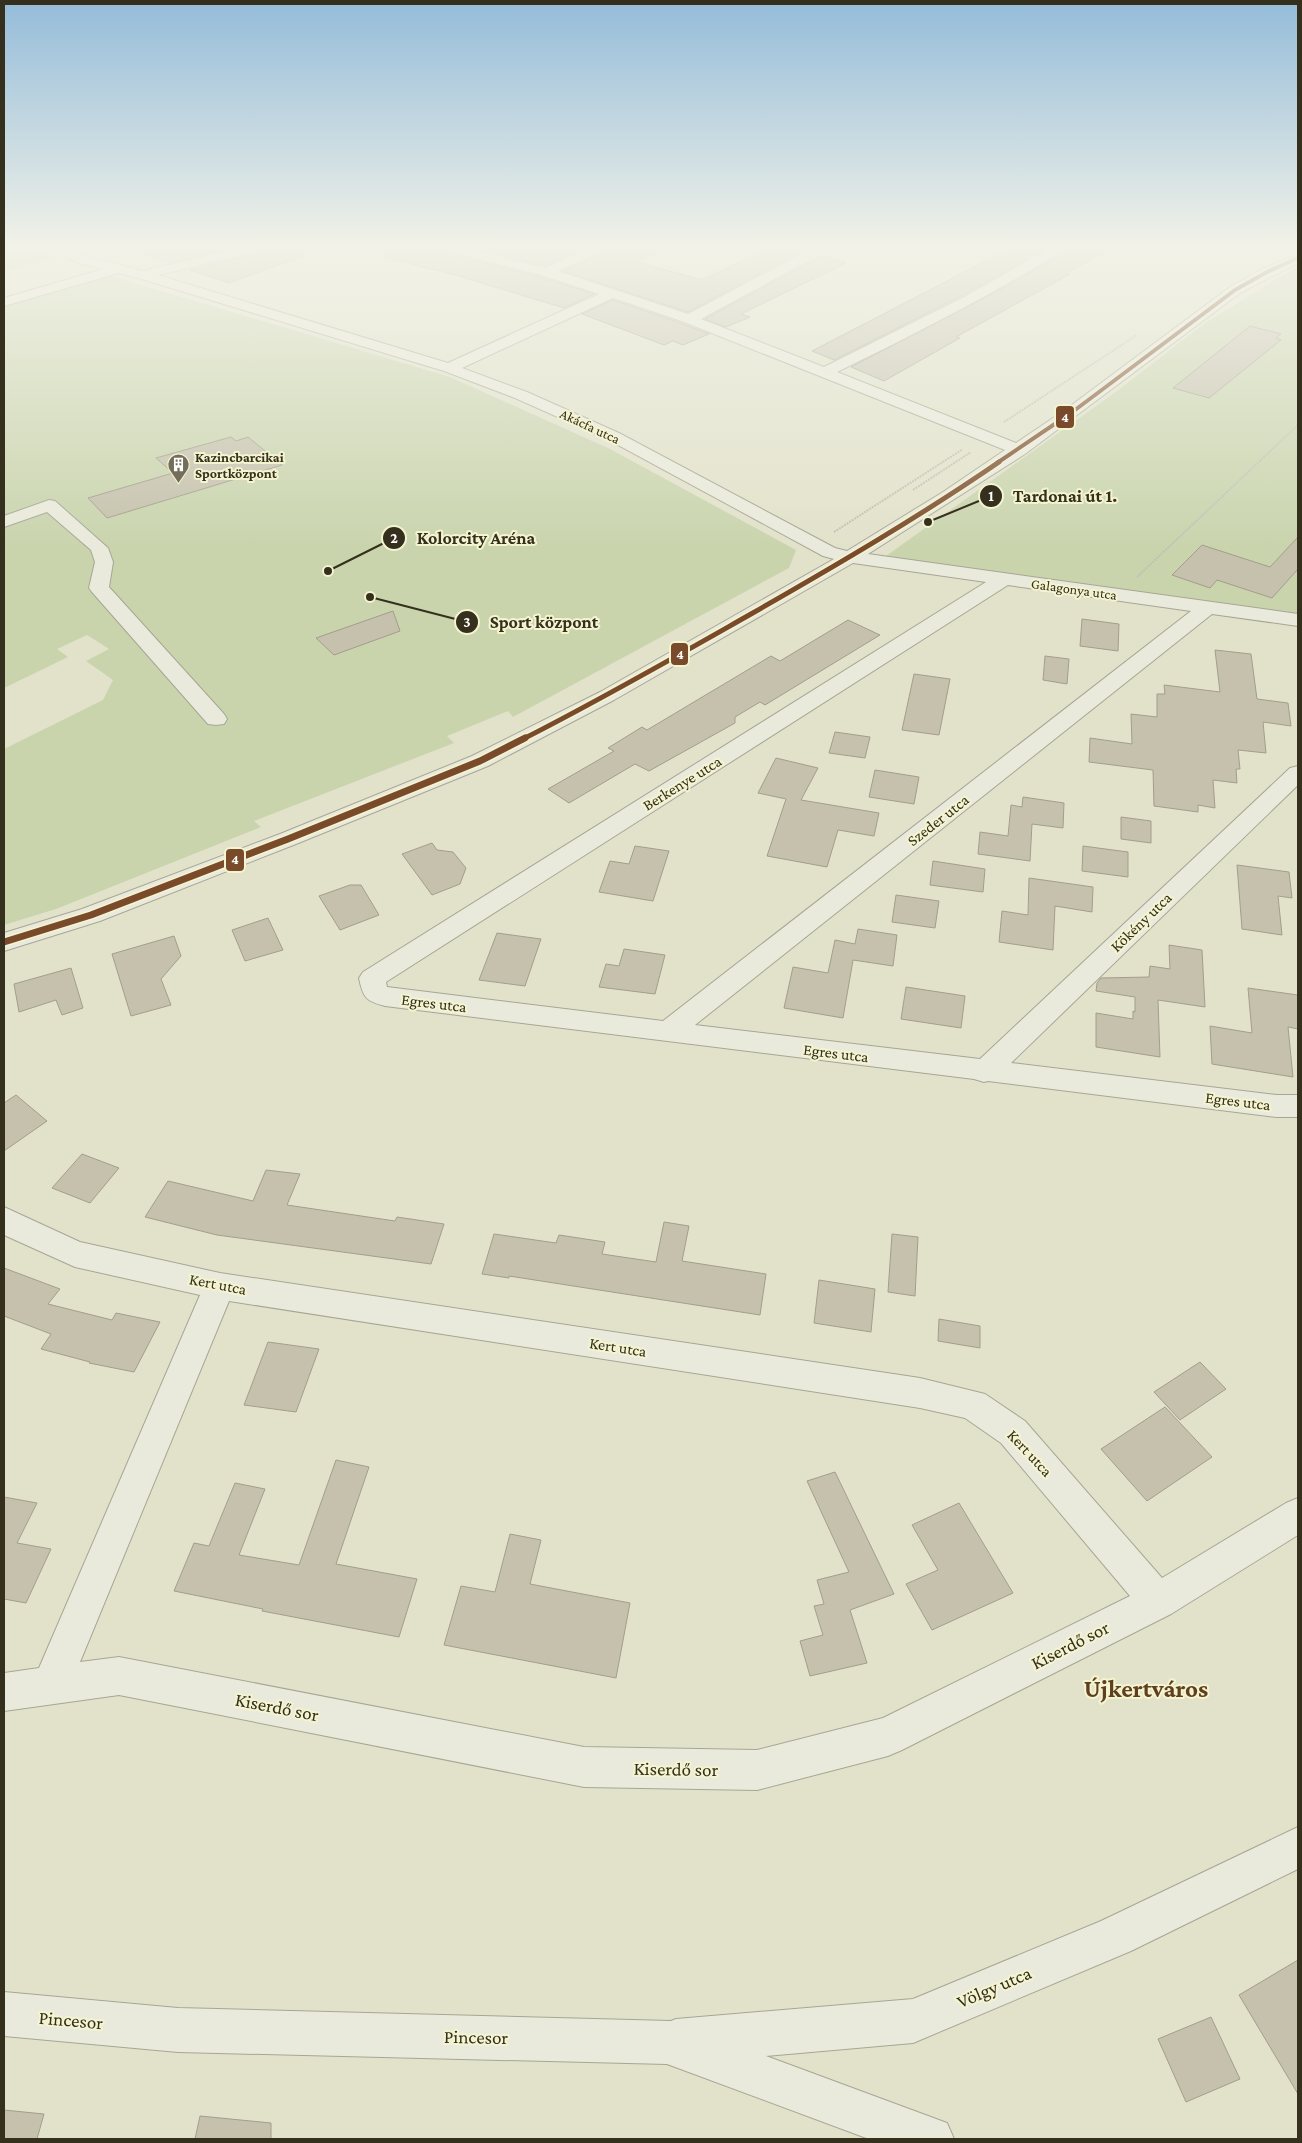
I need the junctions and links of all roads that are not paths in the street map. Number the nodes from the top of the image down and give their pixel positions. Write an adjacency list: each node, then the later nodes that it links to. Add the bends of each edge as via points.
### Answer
1 (386, 349): 6 (street, Akácfa utca)
2 (491, 349): 6 (street)
3 (767, 349): 7 (street)
4 (874, 349): 7 (street)
5 (1156, 349): 8 (street)
6 (449, 368): 10 (street, Akácfa utca, via 592,426 829,552)
7 (826, 372): 8 (street)
8 (1019, 450): 10 (street)
9 (4, 522): 14 (street, via 49,505 98,548 104,562 99,588)
10 (850, 557): 11 (street, Galagonya utca); 16 (street, via 607,696 480,761 100,912)
11 (1004, 580): 12 (street, Galagonya utca); 17 (street, Berkenye utca, via 372,978)
12 (1207, 608): 13 (street, Galagonya utca); 18 (street, Szeder utca)
13 (1298, 620)
14 (216, 719)
15 (1298, 773): 19 (street, Kökény utca)
16 (4, 942)
17 (375, 992): 18 (street, Egres utca, via 386,997)
18 (669, 1031): 19 (street, Egres utca)
19 (984, 1072): 20 (street, Egres utca)
20 (1298, 1106)
21 (4, 1219): 22 (street, Kert utca, via 14,1227 75,1254)
22 (220, 1286): 24 (street, Kert utca, via 920,1393 973,1405 1013,1432); 25 (street)
23 (1298, 1515): 24 (street, Kiserdő sor)
24 (1158, 1601): 25 (street, Kiserdő sor, via 888,1736 757,1770 584,1767 118,1676)
25 (51, 1685): 26 (street, Kiserdő sor)
26 (4, 1692)
27 (1298, 1847): 29 (street, Völgy utca, via 1116,1936 913,2021)
28 (4, 2014): 29 (street, Pincesor, via 178,2030)
29 (667, 2042): 30 (street, Pincesor)
30 (931, 2139)

